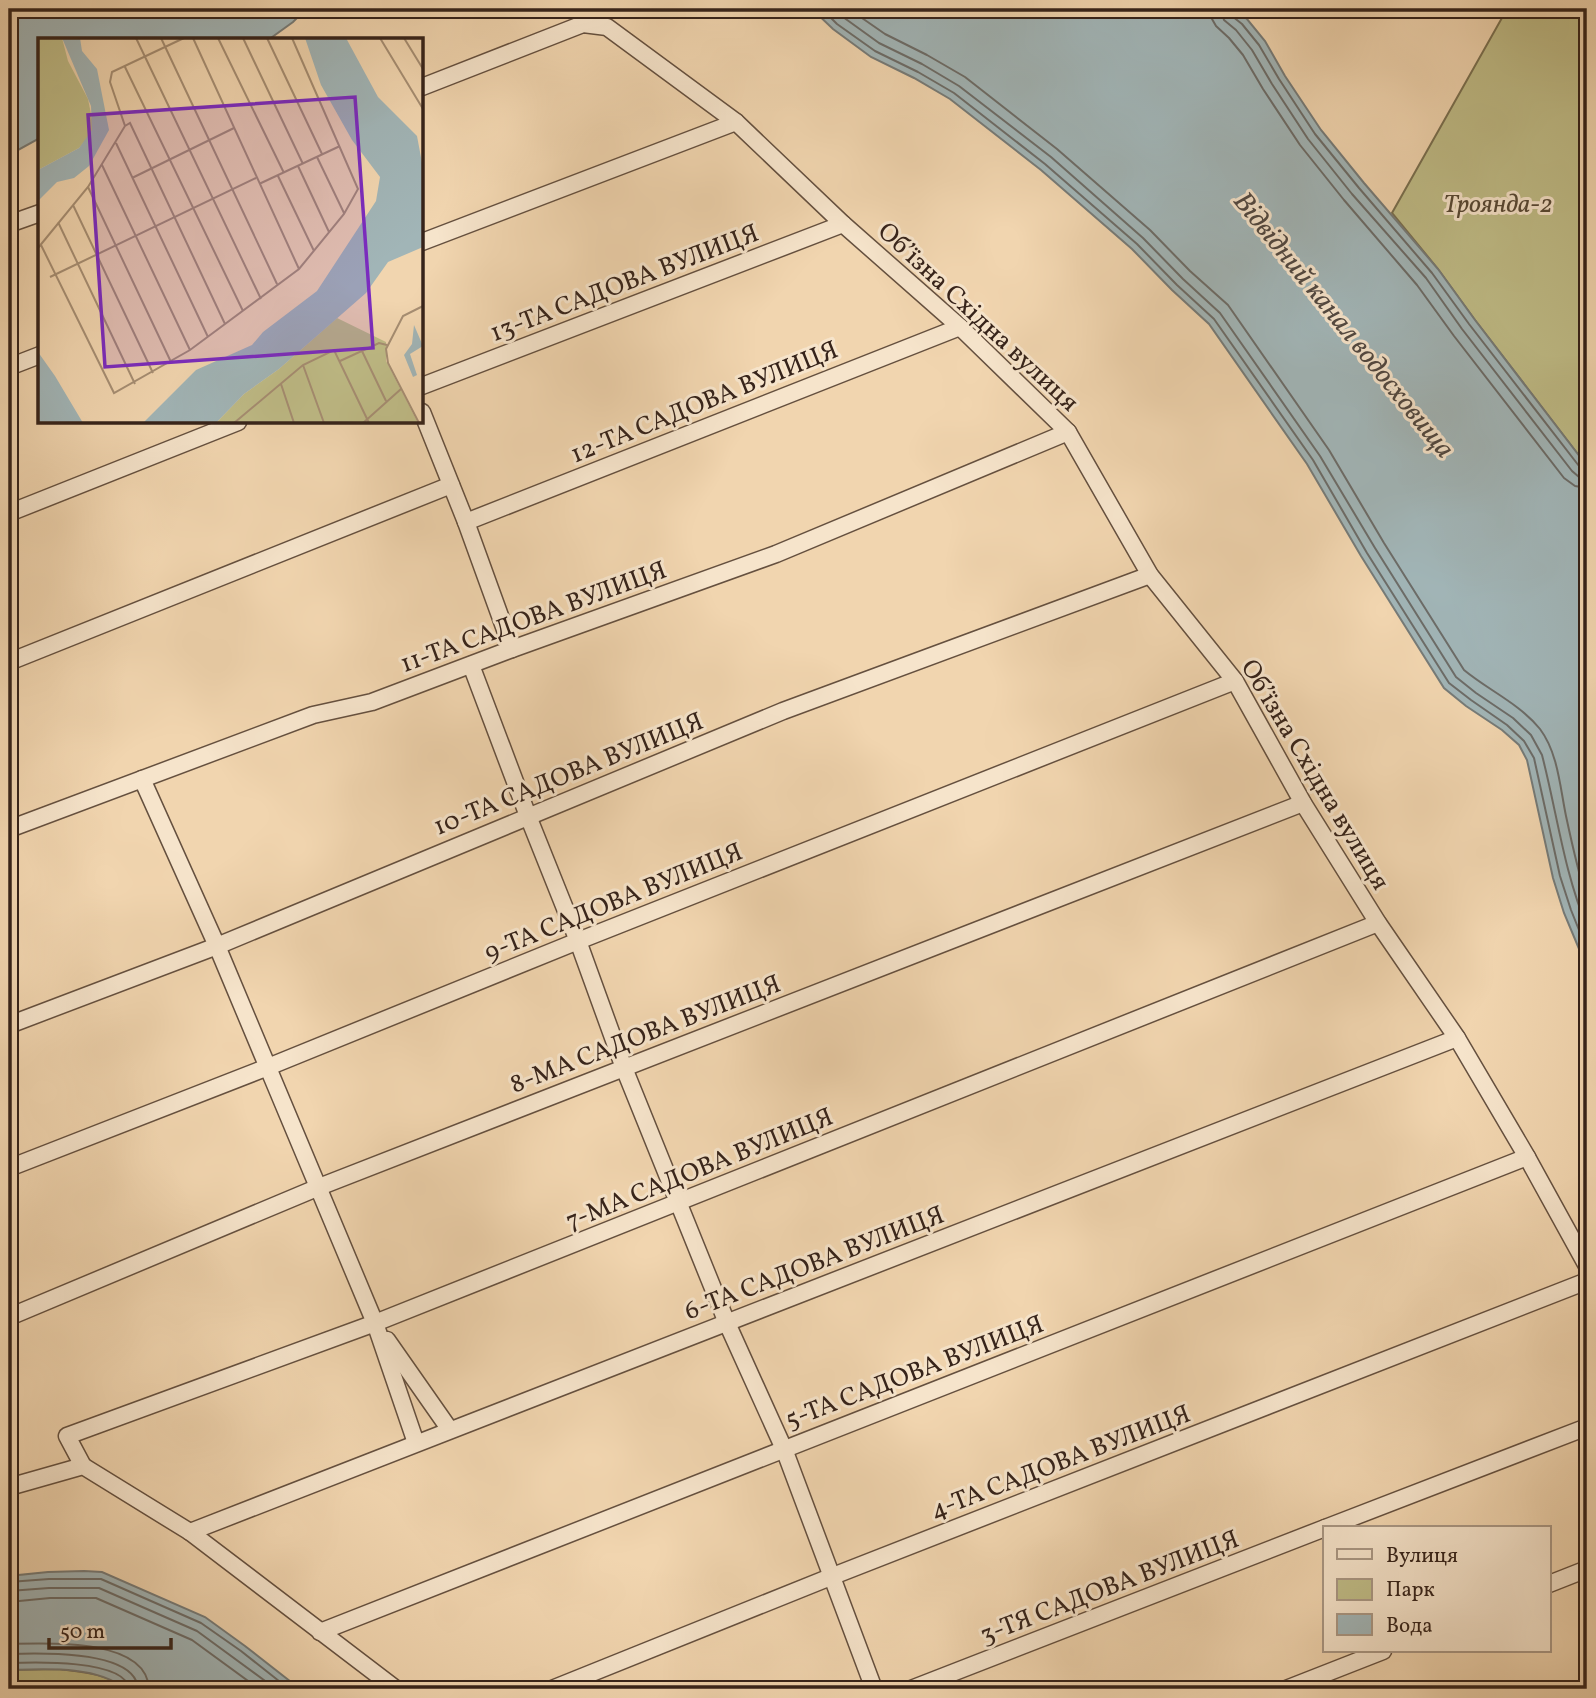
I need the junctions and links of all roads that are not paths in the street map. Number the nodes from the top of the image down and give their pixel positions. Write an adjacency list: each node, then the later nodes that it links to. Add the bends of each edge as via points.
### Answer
1 (424, 86): 2 (street, Обʼїзна Східна вулиця, via 583,24 607,27)
2 (736, 122): 5 (street, Обʼїзна Східна вулиця); 6 (street)
3 (38, 214): 4 (street)
4 (9, 224)
5 (843, 224): 7 (street, Обʼїзна Східна вулиця); 10 (street, 13-ТА САДОВА ВУЛИЦЯ)
6 (424, 241)
7 (960, 327): 13 (street, Обʼїзна Східна вулиця); 16 (street, 12-ТА САДОВА ВУЛИЦЯ)
8 (38, 356): 9 (street)
9 (9, 367)
10 (424, 385)
11 (424, 417): 14 (street)
12 (233, 424): 15 (street)
13 (1068, 432): 17 (street, Обʼїзна Східна вулиця); 18 (street, 11-ТА САДОВА ВУЛИЦЯ, via 776,554)
14 (451, 485): 16 (street); 19 (street)
15 (9, 513)
16 (466, 522): 18 (street)
17 (1150, 575): 21 (street, Обʼїзна Східна вулиця); 24 (street, 10-ТА САДОВА ВУЛИЦЯ, via 783,711)
18 (512, 649): 20 (street, 11-ТА САДОВА ВУЛИЦЯ)
19 (9, 662)
20 (471, 665): 22 (street, 11-ТА САДОВА ВУЛИЦЯ, via 372,702 313,715); 24 (street)
21 (1236, 681): 23 (street, Обʼїзна Східна вулиця); 27 (street, 9-ТА САДОВА ВУЛИЦЯ)
22 (142, 779): 25 (street, 11-ТА САДОВА ВУЛИЦЯ); 28 (street)
23 (1303, 803): 26 (street, Обʼїзна Східна вулиця); 32 (street, 8-МА САДОВА ВУЛИЦЯ)
24 (528, 816): 27 (street); 28 (street, 10-ТА САДОВА ВУЛИЦЯ)
25 (9, 829)
26 (1378, 923): 30 (street, Обʼїзна Східна вулиця); 36 (street, 7-МА САДОВА ВУЛИЦЯ)
27 (578, 941): 31 (street, 9-ТА САДОВА ВУЛИЦЯ); 32 (street)
28 (217, 946): 29 (street, 10-ТА САДОВА ВУЛИЦЯ); 31 (street)
29 (9, 1025)
30 (1457, 1038): 33 (street, Обʼїзна Східна вулиця); 41 (street, 6-ТА САДОВА ВУЛИЦЯ)
31 (268, 1067): 34 (street, 9-ТА САДОВА ВУЛИЦЯ); 35 (street)
32 (624, 1068): 35 (street, 8-МА САДОВА ВУЛИЦЯ); 36 (street)
33 (1527, 1157): 37 (street, Обʼїзна Східна вулиця); 45 (street, 5-ТА САДОВА ВУЛИЦЯ)
34 (9, 1168)
35 (319, 1187): 39 (street, 8-МА САДОВА ВУЛИЦЯ); 40 (street)
36 (678, 1202): 40 (street, 7-МА САДОВА ВУЛИЦЯ); 41 (street)
37 (1587, 1266)
38 (1587, 1281): 52 (street, 4-ТА САДОВА ВУЛИЦЯ)
39 (9, 1317)
40 (375, 1323): 43 (street); 44 (street); 46 (street, 7-МА САДОВА ВУЛИЦЯ, via 67,1436)
41 (727, 1323): 43 (street, 6-ТА САДОВА ВУЛИЦЯ); 45 (street)
42 (1587, 1426): 48 (street, 3-ТЯ САДОВА ВУЛИЦЯ)
43 (450, 1430): 44 (street, 6-ТА САДОВА ВУЛИЦЯ)
44 (416, 1443): 50 (street, 6-ТА САДОВА ВУЛИЦЯ)
45 (783, 1449): 52 (street); 54 (street, 5-ТА САДОВА ВУЛИЦЯ)
46 (83, 1466): 47 (street); 50 (street)
47 (9, 1487)
48 (1330, 1526)
49 (1323, 1529): 59 (street, 3-ТЯ САДОВА ВУЛИЦЯ)
50 (190, 1532): 54 (street)
51 (1587, 1569): 53 (street)
52 (832, 1576): 57 (street, 4-ТА САДОВА ВУЛИЦЯ); 58 (street)
53 (1550, 1584)
54 (320, 1632): 56 (street)
55 (1380, 1652): 60 (street)
56 (396, 1689)
57 (552, 1689)
58 (874, 1689)
59 (911, 1689)
60 (1286, 1689)

